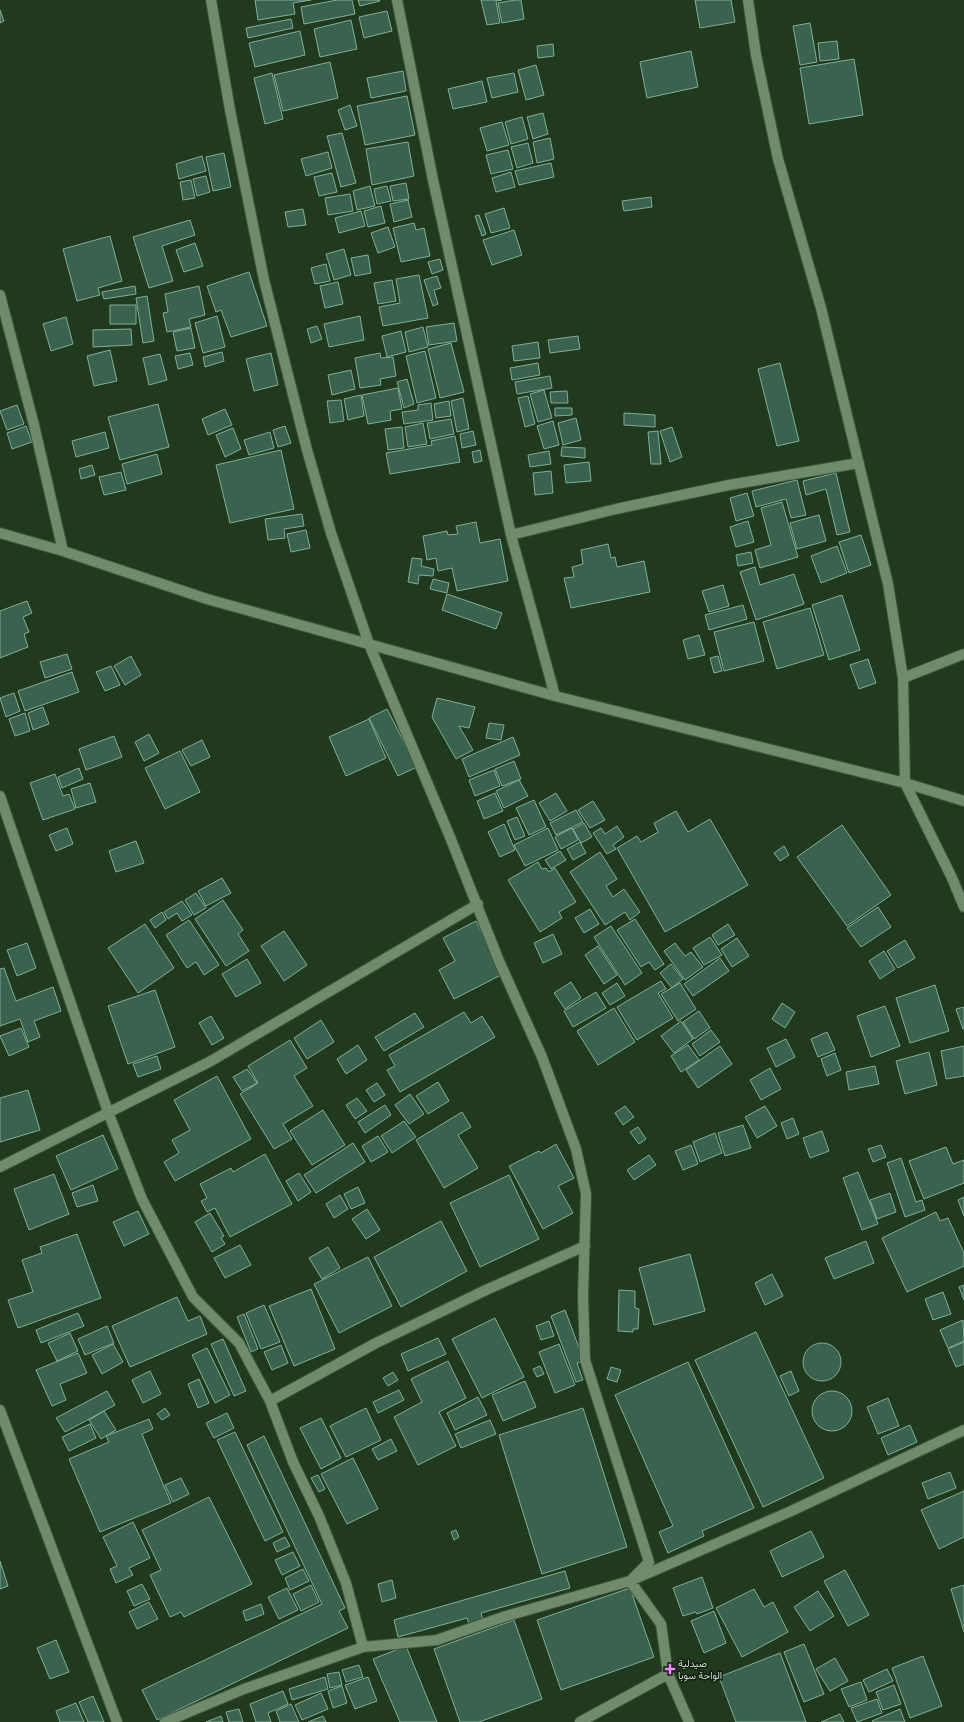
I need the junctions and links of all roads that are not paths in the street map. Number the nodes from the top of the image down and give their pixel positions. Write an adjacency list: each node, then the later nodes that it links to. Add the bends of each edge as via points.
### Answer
1 (211, 0): 9 (street, via 264,280 307,450 331,533)
2 (397, 0): 7 (street, via 433,180)
3 (748, 0): 5 (street, via 756,55 778,158 821,308)
4 (0, 295): 8 (street, via 34,424)
5 (859, 463): 7 (street, via 728,485 616,508); 11 (street, via 888,584)
6 (0, 533): 8 (street)
7 (511, 535): 12 (street)
8 (63, 551): 9 (street, via 207,599)
9 (369, 644): 12 (street); 16 (street)
10 (964, 654): 11 (street)
11 (903, 678): 13 (street)
12 (555, 696): 13 (street)
13 (905, 783): 15 (street); 17 (street)
14 (0, 796): 18 (street)
15 (964, 801)
16 (478, 904): 18 (street, via 211,1061); 20 (street, via 542,1057 576,1149 586,1194)
17 (964, 907)
18 (108, 1112): 19 (street); 21 (street, via 142,1199 193,1297 239,1343)
19 (0, 1167)
20 (584, 1246): 21 (street, via 376,1343); 25 (street, via 584,1360 650,1562)
21 (270, 1401): 26 (street, via 293,1462 319,1516 346,1583)
22 (0, 1410): 24 (street)
23 (964, 1430): 25 (street, via 789,1512)
24 (3, 1433): 28 (street)
25 (630, 1581): 26 (street, via 506,1616 436,1640); 27 (street, via 661,1624)
26 (363, 1647): 29 (street, via 244,1689)
27 (668, 1674): 30 (street); 31 (street)
28 (117, 1722)
29 (165, 1722)
30 (580, 1722)
31 (689, 1722)

